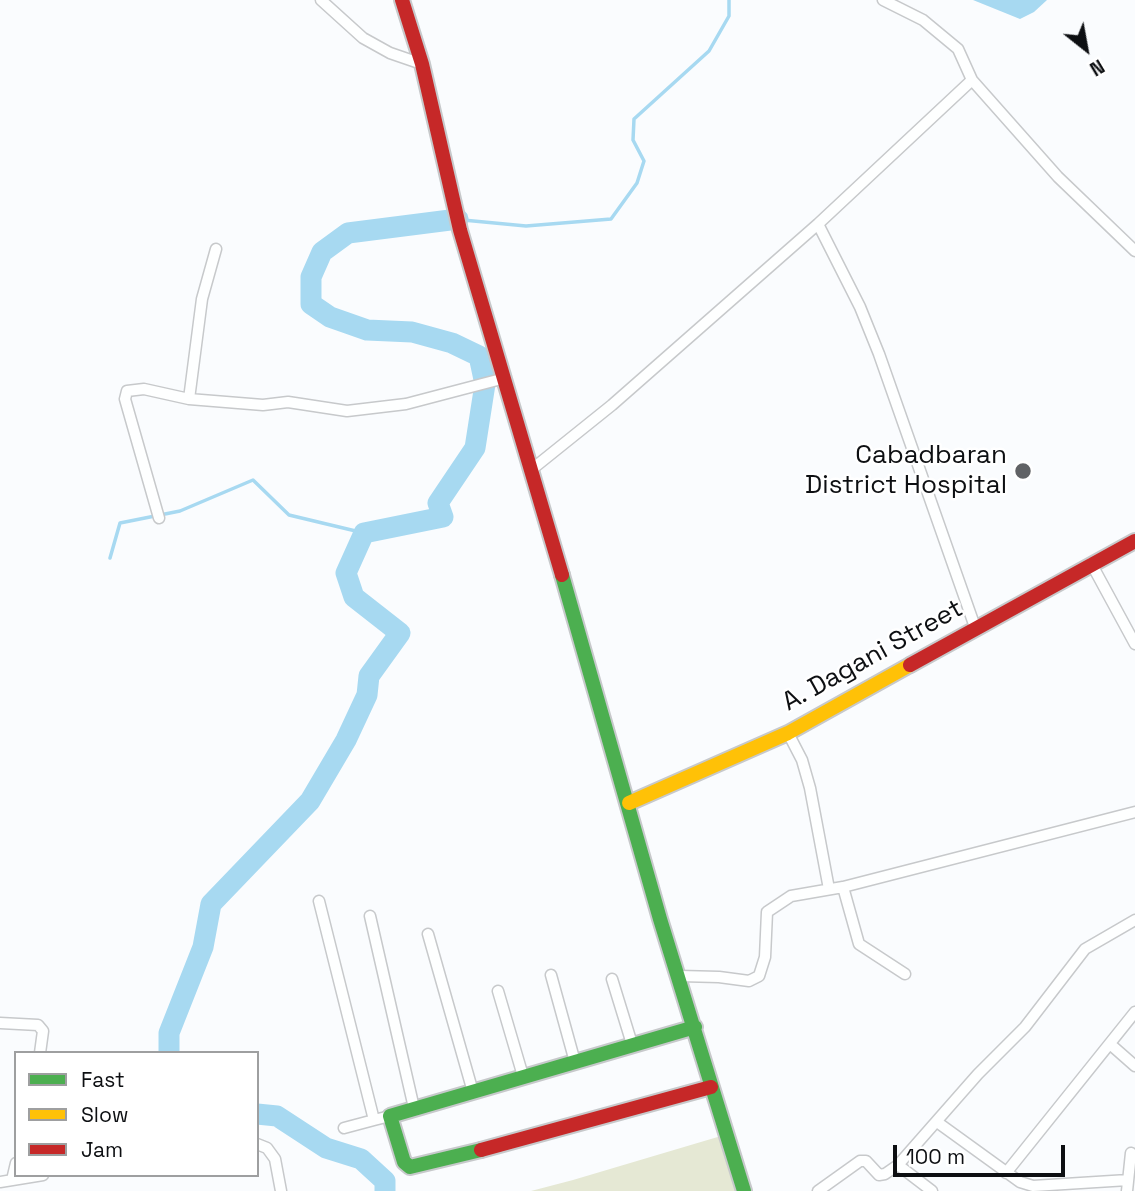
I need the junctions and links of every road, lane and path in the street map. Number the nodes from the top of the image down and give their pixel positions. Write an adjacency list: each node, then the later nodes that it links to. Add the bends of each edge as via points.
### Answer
1 (321, 0): 4 (street, via 363,38)
2 (402, 0): 4 (street)
3 (883, 0): 5 (street, via 940,32 958,49)
4 (422, 64): 9 (street, via 460,230)
5 (972, 80): 6 (street); 8 (street, via 1058,177)
6 (818, 224): 11 (street); 15 (street, via 879,354)
7 (216, 249): 10 (street, via 202,299)
8 (1135, 251)
9 (501, 379): 10 (street, via 380,409 347,411 288,402 263,405); 11 (street)
10 (189, 399): 12 (street, via 144,389 125,392)
11 (531, 470): 18 (street)
12 (159, 518)
13 (1135, 541): 14 (street, A. Dagani Street)
14 (1091, 563): 15 (street, A. Dagani Street); 16 (street)
15 (975, 627): 17 (street, A. Dagani Street)
16 (1135, 644)
17 (788, 733): 18 (street, A. Dagani Street); 21 (street, via 810,788)
18 (629, 803): 28 (street)
19 (1135, 812): 20 (street)
20 (843, 887): 21 (street); 26 (street, via 859,944)
21 (829, 889): 28 (street, via 791,896 767,912 765,957 759,975 749,981)
22 (319, 901): 44 (street)
23 (370, 916): 42 (street)
24 (1135, 920): 45 (street, via 1085,949 1025,1027)
25 (429, 934): 41 (street)
26 (905, 974)
27 (551, 975): 37 (street)
28 (680, 976): 33 (street)
29 (612, 979): 34 (street)
30 (498, 991): 39 (street)
31 (1135, 1012): 35 (street)
32 (0, 1023): 36 (street, via 38,1025 43,1031)
33 (695, 1027): 34 (street); 40 (street)
34 (632, 1044): 37 (street)
35 (1111, 1044): 38 (street); 51 (street)
36 (40, 1051)
37 (575, 1062): 39 (street)
38 (1135, 1066)
39 (523, 1076): 41 (street)
40 (711, 1087): 43 (street, via 410,1167 404,1162); 57 (street)
41 (473, 1092): 42 (street)
42 (414, 1108): 43 (street)
43 (390, 1115): 44 (street)
44 (374, 1120): 46 (street)
45 (937, 1122): 49 (street); 51 (street)
46 (344, 1128)
47 (259, 1145): 56 (street, via 271,1153)
48 (1131, 1153): 55 (street)
49 (898, 1165): 58 (street, via 878,1175 866,1161 860,1161); 59 (street)
50 (14, 1172): 53 (street)
51 (1006, 1173): 55 (street, via 1033,1186)
52 (31, 1177): 53 (street)
53 (12, 1180): 54 (street)
54 (0, 1182)
55 (1127, 1186)
56 (280, 1187)
57 (744, 1191)
58 (818, 1191)
59 (932, 1191)

